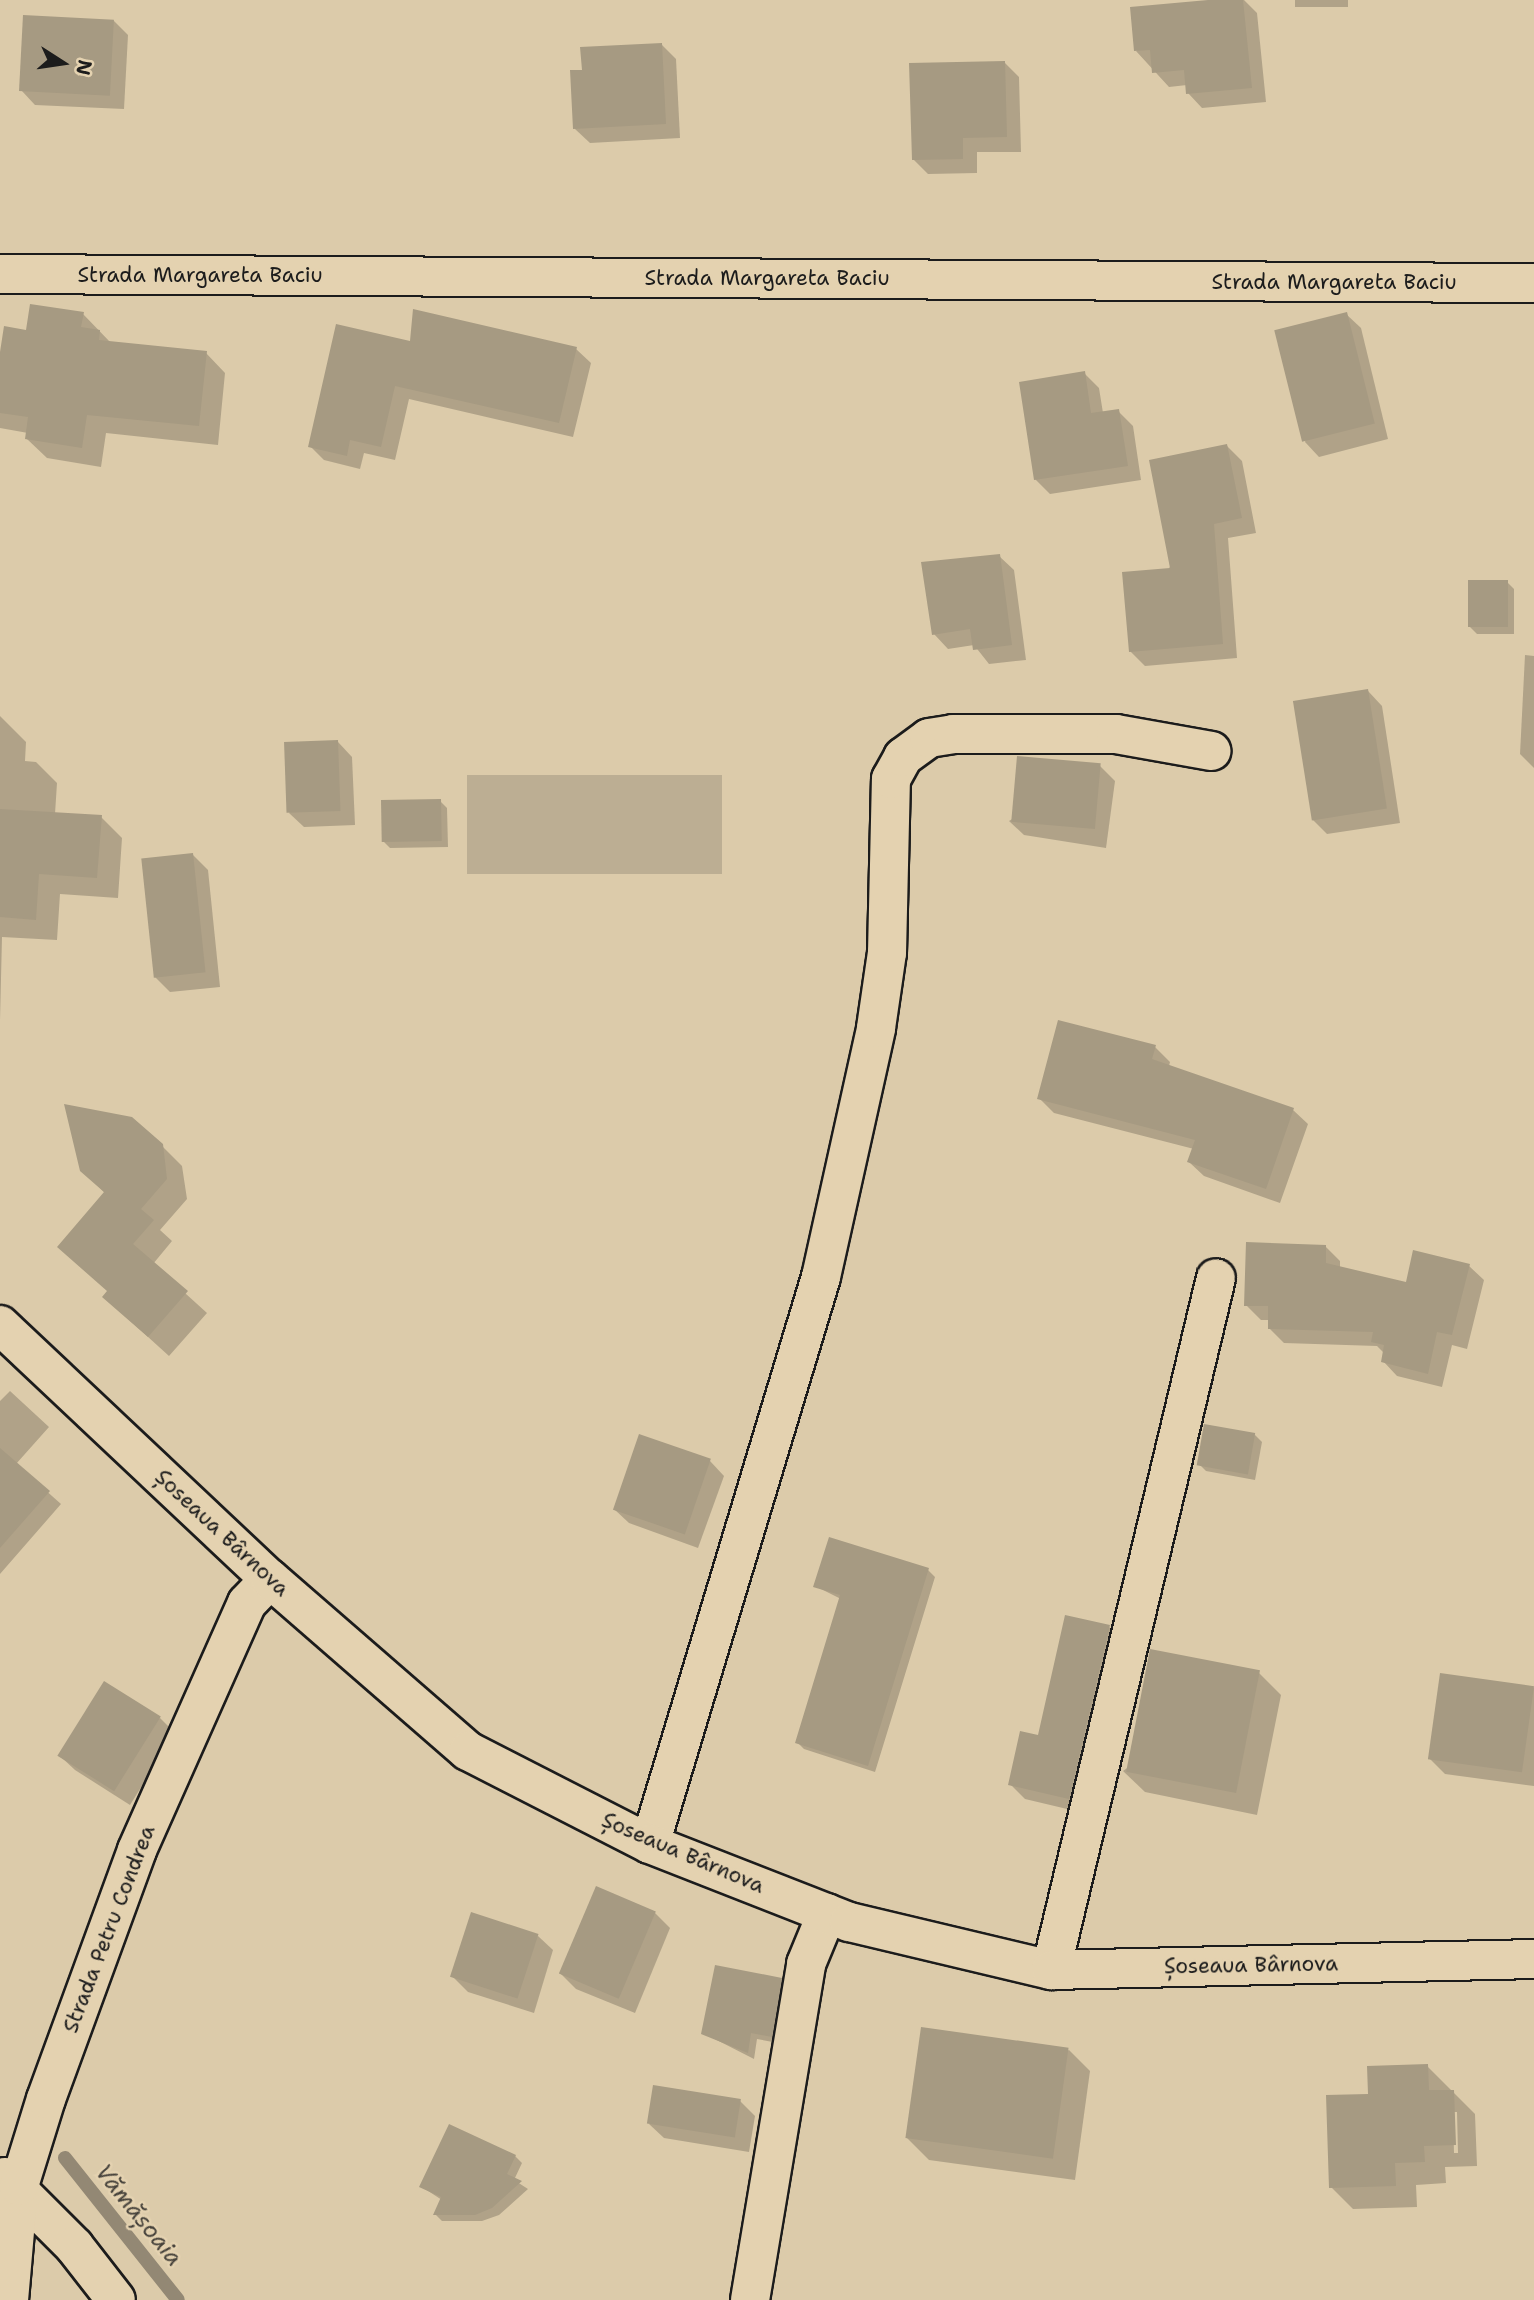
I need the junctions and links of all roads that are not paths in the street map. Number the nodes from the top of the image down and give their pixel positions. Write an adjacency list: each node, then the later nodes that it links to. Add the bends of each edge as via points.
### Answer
1 (0, 274): 2 (street, Strada Margareta Baciu)
2 (1534, 283)
3 (1211, 751): 7 (street, via 1116,734 953,734 929,737 903,757 891,779 887,953 876,1028 824,1264)
4 (1216, 1278): 10 (street)
5 (0, 1325): 6 (street, Șoseaua Bârnova)
6 (270, 1579): 7 (street, Șoseaua Bârnova, via 468,1751); 11 (street, Strada Petru Condrea, via 247,1603 137,1850)
7 (650, 1844): 8 (street, Șoseaua Bârnova)
8 (827, 1913): 10 (street, Șoseaua Bârnova); 14 (street, via 806,1964)
9 (1534, 1959): 10 (street, Șoseaua Bârnova)
10 (1051, 1970)
11 (9, 2180): 12 (street, Strada Petru Condrea); 13 (street)
12 (9, 2300)
13 (116, 2300)
14 (750, 2300)

